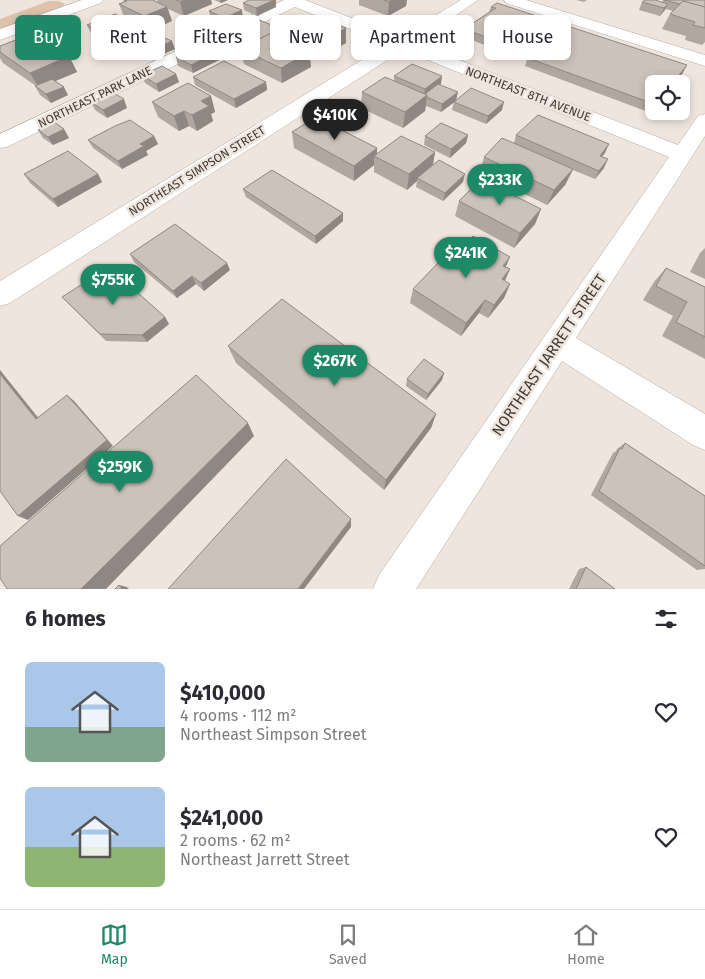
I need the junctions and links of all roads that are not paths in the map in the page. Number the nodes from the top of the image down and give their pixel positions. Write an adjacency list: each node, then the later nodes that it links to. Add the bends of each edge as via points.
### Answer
1 (96, 0): 7 (street)
2 (295, 0): 6 (street, NORTHEAST 8TH AVENUE); 12 (street, NORTHEAST PARK LANE)
3 (471, 0): 5 (street, NORTHEAST SIMPSON STREET)
4 (511, 0): 10 (street)
5 (447, 15)
6 (351, 23)
7 (0, 35)
8 (375, 60): 14 (street, NORTHEAST SIMPSON STREET)
9 (441, 60): 13 (street, NORTHEAST 8TH AVENUE)
10 (705, 61)
11 (705, 120): 13 (street, NORTHEAST JARRETT STREET)
12 (0, 142)
13 (682, 154): 15 (street, NORTHEAST JARRETT STREET)
14 (0, 295)
15 (558, 343): 16 (street); 17 (street, NORTHEAST JARRETT STREET)
16 (705, 433)
17 (393, 589)

